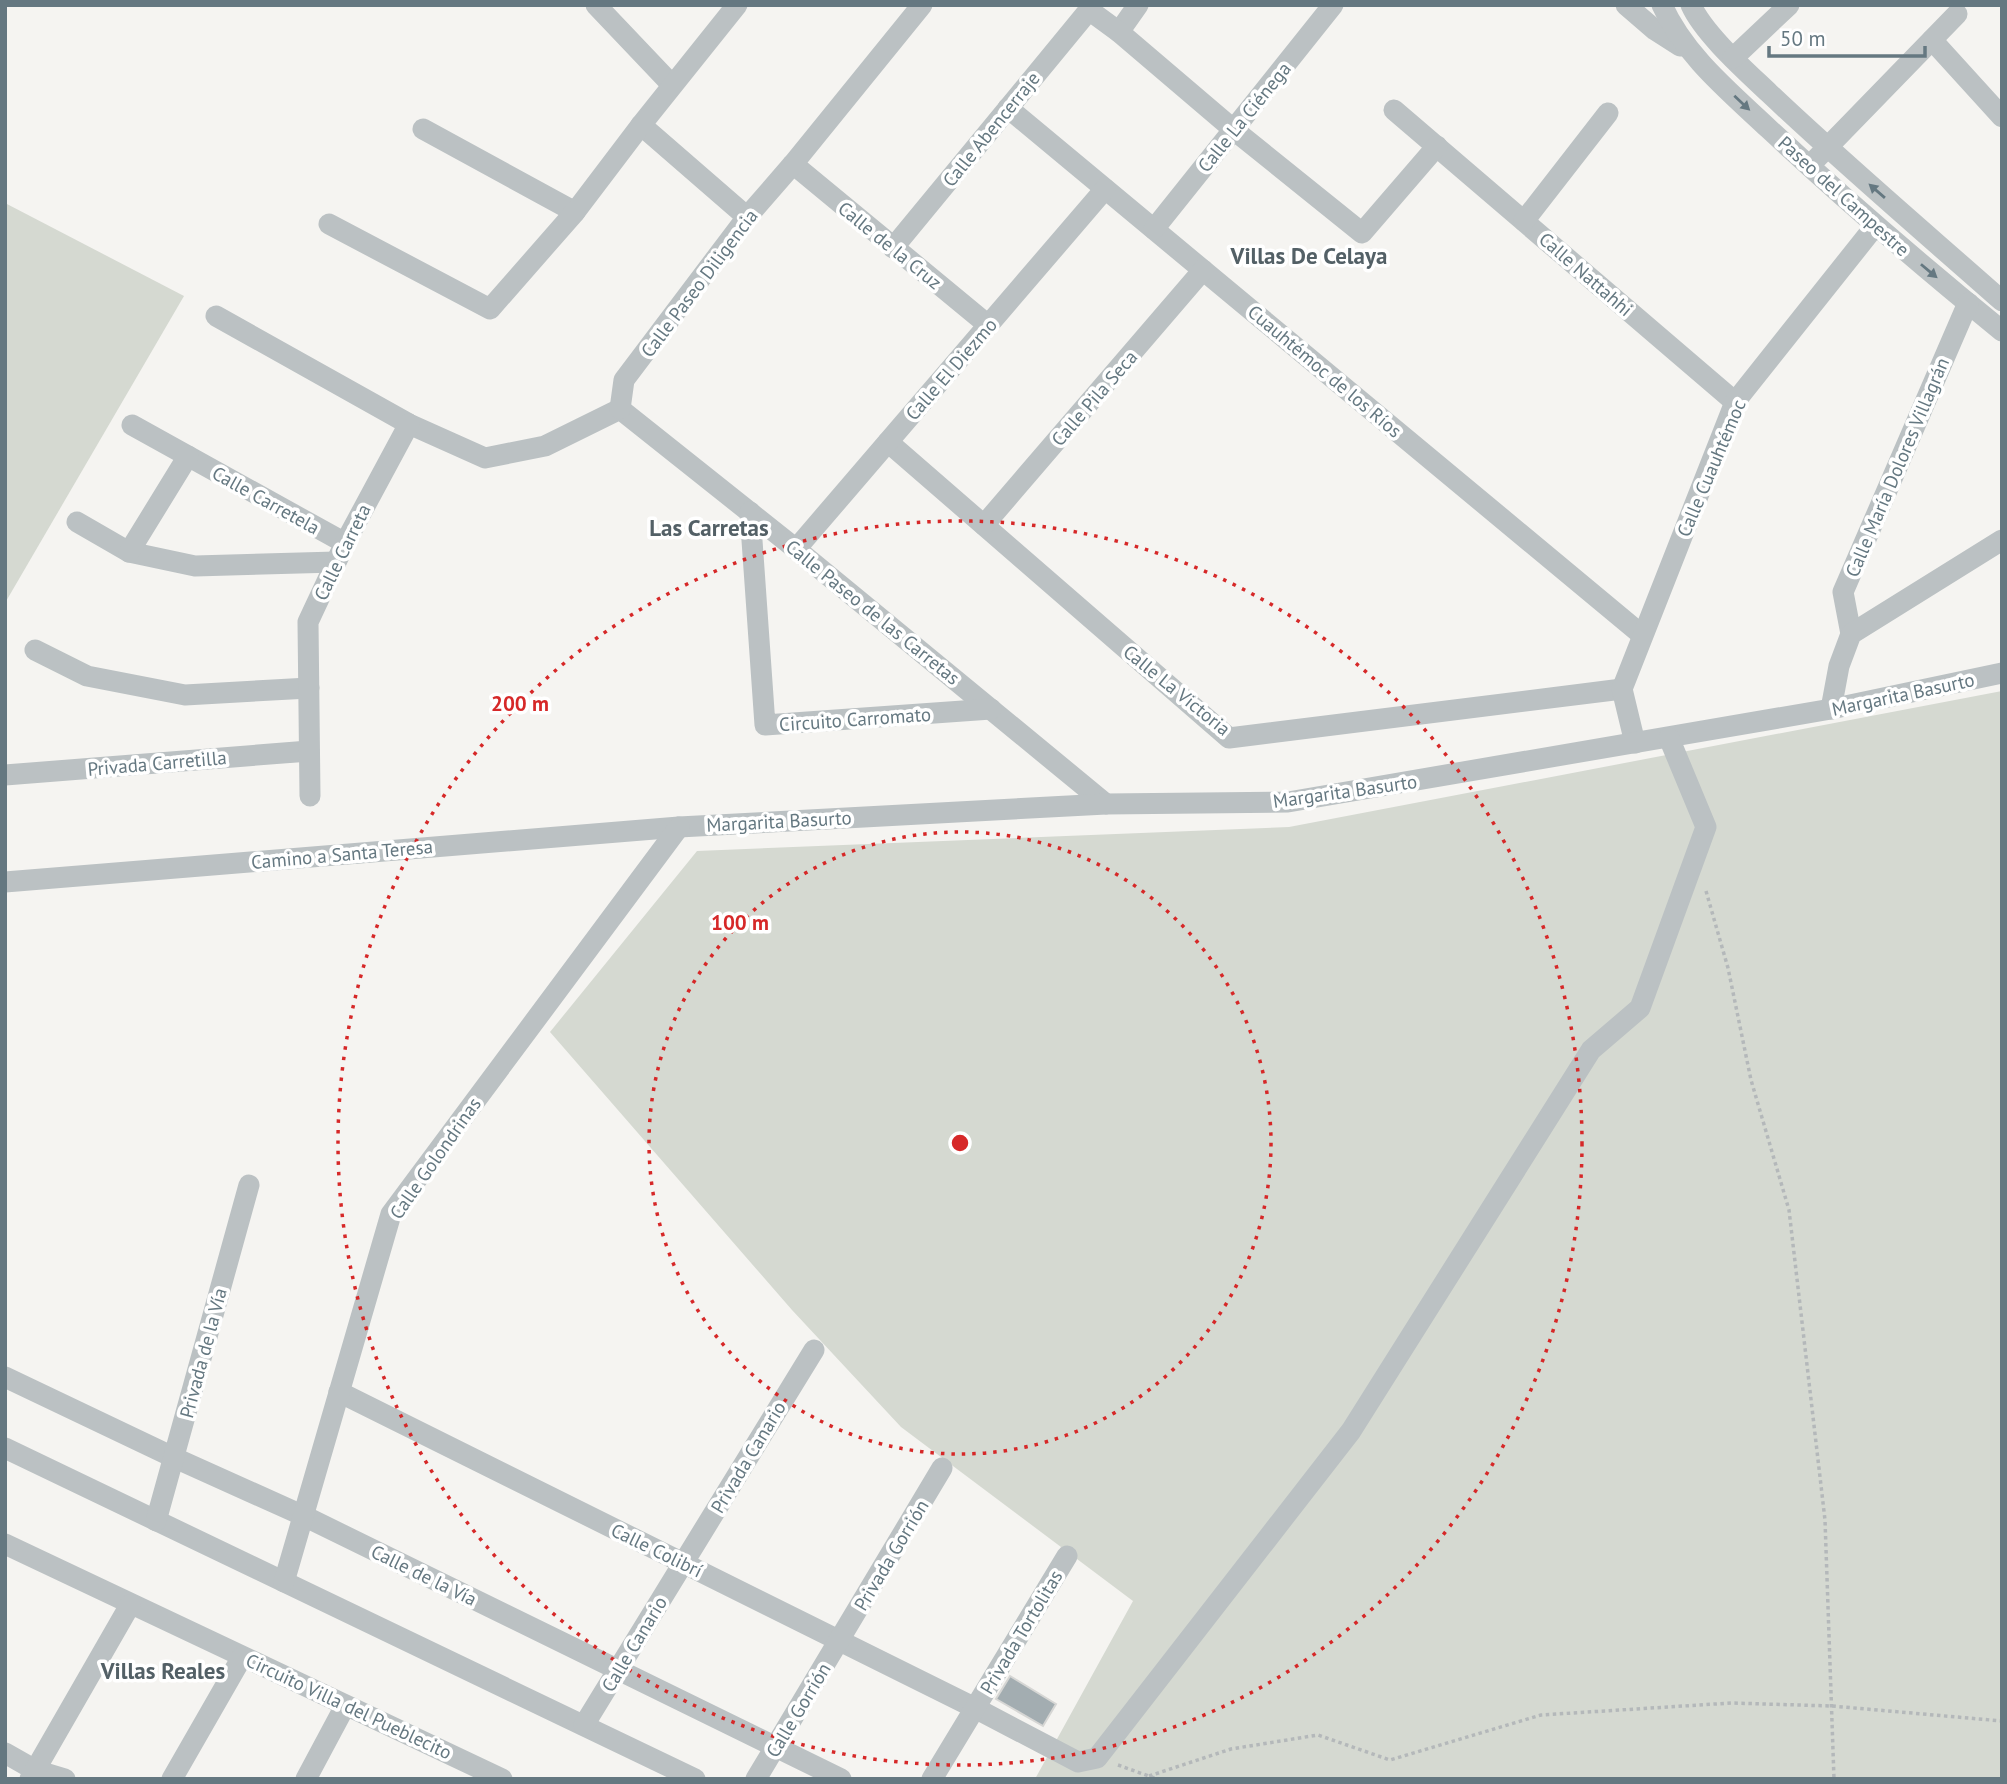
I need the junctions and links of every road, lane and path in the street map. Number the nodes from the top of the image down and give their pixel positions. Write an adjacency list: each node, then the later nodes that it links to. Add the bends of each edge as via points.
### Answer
1 (596, 5): 15 (street)
2 (737, 5): 15 (street)
3 (922, 5): 25 (street, Calle Paseo Diligencia)
4 (1138, 5): 11 (street)
5 (1333, 5): 22 (street, Calle La Ciénega)
6 (1626, 5): 13 (street)
7 (1662, 5): 13 (street, via 1672,27)
8 (1691, 5): 14 (street, Paseo del Campestre)
9 (1789, 5): 14 (street)
10 (1957, 14): 12 (street)
11 (1119, 32): 16 (street, Calle Abencerraje, via 1089,9); 22 (street)
12 (1932, 40): 19 (street); 24 (street)
13 (1694, 54): 26 (street, Paseo del Campestre, one-way to 26)
14 (1733, 58): 24 (street, Paseo del Campestre)
15 (672, 85): 20 (street)
16 (1008, 108): 27 (street, Cuauhtémoc de los Ríos); 34 (street, Calle Abencerraje)
17 (1394, 110): 23 (street, Calle Nattahhi)
18 (1608, 113): 30 (street)
19 (2002, 117)
20 (641, 125): 28 (street); 29 (street)
21 (423, 129): 28 (street)
22 (1234, 130): 23 (street, via 1362,233); 33 (street, Calle La Ciénega)
23 (1437, 146): 30 (street, Calle Nattahhi)
24 (1827, 148): 26 (street); 36 (street, Paseo del Campestre, one-way to 24)
25 (793, 164): 29 (street, Calle Paseo Diligencia); 34 (street, Calle de la Cruz)
26 (1809, 166): 32 (street, Paseo del Campestre)
27 (1105, 189): 33 (street, Cuauhtémoc de los Ríos); 39 (street, Calle El Diezmo)
28 (575, 212): 31 (street, via 491,309)
29 (747, 217): 42 (street, Calle Paseo Diligencia, via 624,380)
30 (1524, 221): 41 (street, Calle Nattahhi)
31 (329, 224)
32 (1875, 226): 37 (street, Paseo del Campestre, one-way to 37); 41 (street, Calle Cuauhtémoc)
33 (1154, 229): 35 (street, Cuauhtémoc de los Ríos)
34 (892, 248): 39 (street, Calle de la Cruz)
35 (1203, 270): 49 (street, Calle Pila Seca); 55 (street, Cuauhtémoc de los Ríos)
36 (2002, 301)
37 (1968, 303): 40 (street, Paseo del Campestre); 54 (street, Calle María Dolores Villagrán, via 1843,592)
38 (216, 316): 43 (street)
39 (988, 325): 45 (street, Calle El Diezmo)
40 (2002, 331)
41 (1735, 402): 55 (street, Calle Cuauhtémoc)
42 (620, 409): 43 (street, via 545,446 485,458); 47 (street, Calle Paseo de las Carretas)
43 (409, 424): 53 (street, Calle Carreta)
44 (132, 425): 46 (street, Calle Carretela)
45 (888, 442): 49 (street, Calle La Victoria); 51 (street, Calle El Diezmo)
46 (188, 456): 52 (street); 53 (street, Calle Carretela)
47 (750, 512): 51 (street, Calle Paseo de las Carretas); 60 (street, Circuito Carromato, via 765,725)
48 (78, 522): 52 (street)
49 (984, 525): 59 (street, Calle La Victoria, via 1229,738)
50 (2002, 540): 54 (street)
51 (796, 549): 60 (street, Calle Paseo de las Carretas)
52 (130, 552): 53 (street, via 195,566)
53 (340, 553): 58 (street, Calle Carreta, via 308,622)
54 (1851, 634): 61 (street)
55 (1642, 635): 59 (street, Calle Cuauhtémoc)
56 (35, 650): 58 (street, via 87,676 184,695)
57 (2002, 673): 61 (street, Margarita Basurto)
58 (309, 688): 64 (street, Calle Carreta)
59 (1622, 689): 63 (street)
60 (991, 709): 67 (street, Calle Paseo de las Carretas)
61 (1831, 709): 62 (street, Margarita Basurto)
62 (1669, 738): 63 (street, Margarita Basurto); 69 (street, via 1706,827)
63 (1635, 744): 67 (street, Margarita Basurto, via 1287,803)
64 (309, 751): 65 (street, Privada Carretilla); 66 (street, Calle Carreta)
65 (5, 775)
66 (310, 796)
67 (1106, 804): 68 (street, Margarita Basurto)
68 (679, 827): 70 (street, Camino a Santa Teresa); 74 (street, Calle Golondrinas, via 391,1214)
69 (1696, 855): 89 (path, via 1728,968 1751,1080 1789,1210 1825,1520); 95 (street, via 1640,1008 1591,1050 1351,1432)
70 (5, 882)
71 (250, 1185): 76 (street, Privada de la Vía)
72 (814, 1350): 82 (street, Privada Canario)
73 (5, 1377): 76 (street, Calle de la Vía)
74 (339, 1392): 78 (street, Calle Golondrinas); 82 (street, Calle Colibrí)
75 (5, 1448): 79 (street)
76 (175, 1458): 78 (street, Calle de la Vía); 79 (street, Privada de la Vía)
77 (942, 1468): 85 (street, Privada Gorrión)
78 (304, 1516): 83 (street, Calle Golondrinas); 87 (street, Calle de la Vía)
79 (156, 1521): 83 (street)
80 (9, 1553): 84 (street, Circuito Villa del Pueblecito)
81 (1067, 1556): 90 (street, Privada Tortolitas)
82 (683, 1563): 85 (street, Calle Colibrí); 87 (street, Calle Canario)
83 (285, 1582): 92 (street)
84 (130, 1605): 86 (street, Circuito Villa del Pueblecito); 97 (street)
85 (839, 1641): 90 (street, Calle Colibrí); 93 (street, Calle Gorrión)
86 (242, 1657): 88 (street, Circuito Villa del Pueblecito); 100 (street)
87 (617, 1670): 92 (street, Calle Canario); 93 (street, Calle de la Vía)
88 (345, 1706): 96 (street, Circuito Villa del Pueblecito); 101 (street)
89 (1832, 1706): 91 (path); 98 (path, via 1731,1703 1541,1715 1390,1760 1318,1735 1231,1749); 108 (path)
90 (975, 1708): 95 (street, Calle Colibrí); 106 (street, Privada Tortolitas)
91 (2002, 1721)
92 (583, 1725): 103 (street)
93 (776, 1746): 104 (street, Calle Gorrión); 105 (street, Calle de la Vía)
94 (5, 1753): 97 (street)
95 (1087, 1760): 98 (path)
96 (461, 1770): 102 (street, Circuito Villa del Pueblecito)
97 (32, 1774): 99 (street)
98 (1149, 1776): 107 (path)
99 (65, 1779)
100 (172, 1779)
101 (306, 1779)
102 (502, 1779)
103 (695, 1779)
104 (756, 1779)
105 (841, 1779)
106 (932, 1779)
107 (1157, 1779)
108 (1834, 1779)

